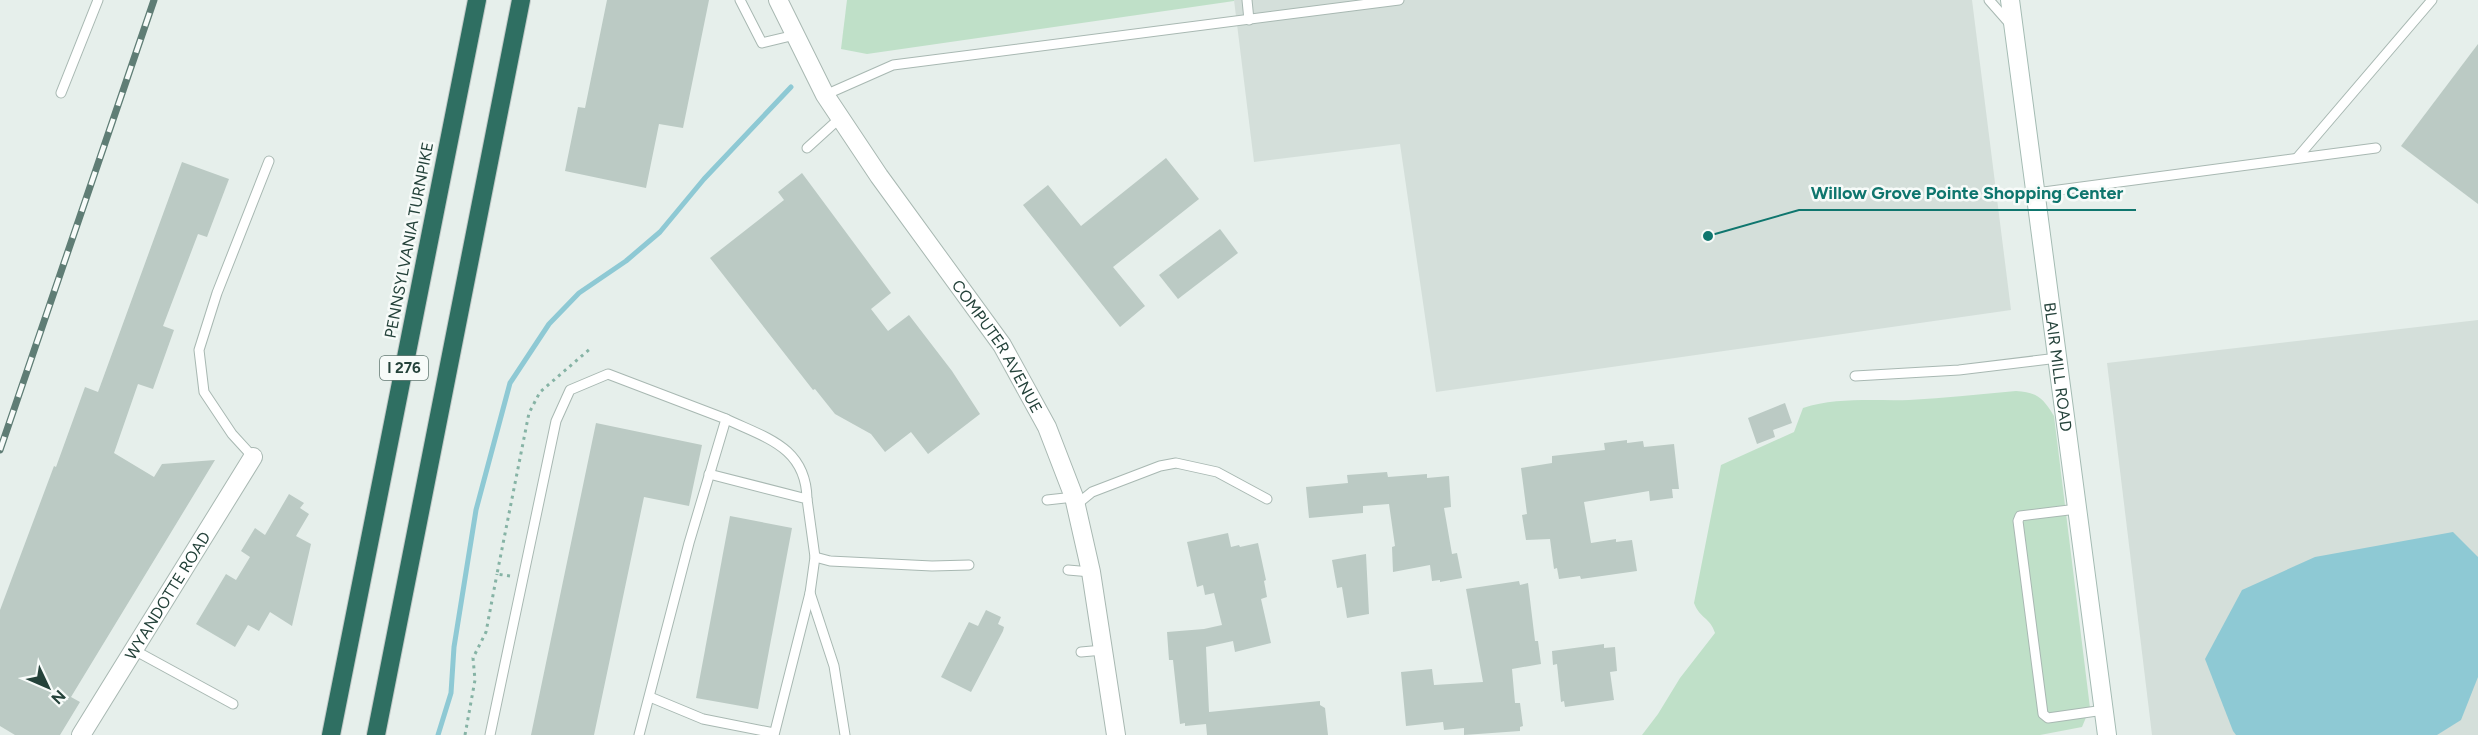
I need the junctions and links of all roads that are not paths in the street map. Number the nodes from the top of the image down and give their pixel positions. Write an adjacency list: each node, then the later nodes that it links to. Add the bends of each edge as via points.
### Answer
1 (98, 0): 14 (lane)
2 (477, 0): 45 (highway, PENNSYLVANIA TURNPIKE / I 276)
3 (521, 0): 46 (highway, I 276)
4 (740, 0): 13 (lane, via 762,43)
5 (778, 0): 13 (street, COMPUTER AVENUE)
6 (1247, 0): 11 (lane)
7 (1399, 0): 11 (lane)
8 (1989, 0): 12 (lane)
9 (2010, 0): 12 (street, BLAIR MILL ROAD)
10 (2432, 0): 19 (lane)
11 (1249, 20): 15 (lane, via 893,65)
12 (2014, 28): 21 (street, BLAIR MILL ROAD)
13 (795, 35): 15 (street, COMPUTER AVENUE)
14 (61, 93)
15 (825, 95): 16 (street, COMPUTER AVENUE)
16 (840, 118): 17 (lane); 30 (street, COMPUTER AVENUE, via 1002,345 1047,427)
17 (807, 148)
18 (2376, 148): 19 (lane)
19 (2297, 158): 21 (lane)
20 (269, 161): 25 (lane, via 217,293 200,350 204,392)
21 (2036, 193): 22 (street, BLAIR MILL ROAD)
22 (2058, 358): 23 (lane, via 1959,370); 31 (street, BLAIR MILL ROAD)
23 (1855, 376)
24 (726, 419): 26 (lane); 27 (lane, via 783,447 807,483); 47 (lane, via 608,374 570,390 556,421)
25 (253, 457): 37 (street, WYANDOTTE ROAD)
26 (709, 474): 27 (lane); 40 (lane)
27 (807, 499): 32 (lane)
28 (1267, 499): 30 (lane, via 1217,472 1176,463)
29 (1047, 500): 30 (lane)
30 (1075, 501): 35 (street, COMPUTER AVENUE)
31 (2078, 509): 42 (street, BLAIR MILL ROAD); 42 (lane, via 2020,516 2018,521 2043,714 2048,718)
32 (815, 557): 33 (lane, via 830,561); 36 (lane)
33 (969, 565)
34 (1068, 570): 35 (lane)
35 (1092, 572): 38 (street, COMPUTER AVENUE)
36 (810, 592): 43 (lane); 49 (lane, via 834,666)
37 (134, 650): 41 (lane); 44 (street, WYANDOTTE ROAD)
38 (1103, 650): 39 (lane); 50 (street, COMPUTER AVENUE)
39 (1080, 652)
40 (650, 697): 43 (lane, via 703,719); 48 (lane)
41 (233, 704)
42 (2104, 710): 51 (street, BLAIR MILL ROAD)
43 (774, 734)
44 (81, 735)
45 (331, 735)
46 (376, 735)
47 (490, 735)
48 (639, 735)
49 (845, 735)
50 (1116, 735)
51 (2107, 735)

